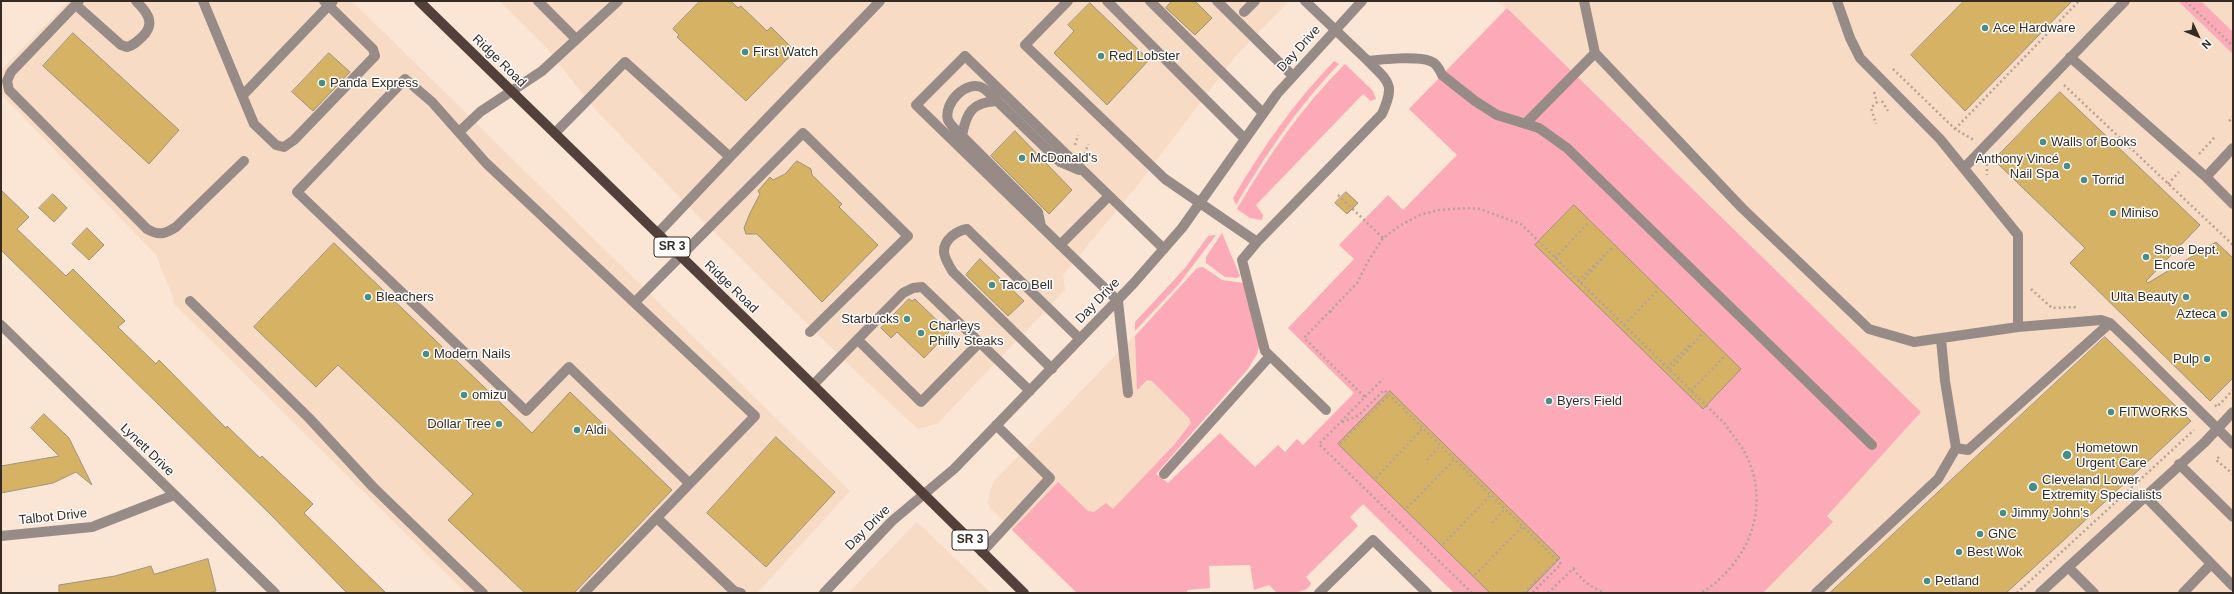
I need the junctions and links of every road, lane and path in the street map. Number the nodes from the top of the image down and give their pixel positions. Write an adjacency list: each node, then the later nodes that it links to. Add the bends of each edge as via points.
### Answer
1 (136, 1): 20 (street, via 150,21 148,30 127,48)
2 (204, 1): 33 (street)
3 (419, 1): 32 (main road, Ridge Road / SR 3)
4 (538, 1): 23 (street)
5 (618, 1): 23 (street)
6 (880, 1): 49 (street)
7 (1068, 1): 60 (street, via 1025,45 1165,179)
8 (1107, 1): 45 (street)
9 (1150, 1): 35 (street)
10 (1217, 1): 29 (street)
11 (1255, 1): 21 (street)
12 (1305, 1): 22 (street)
13 (1362, 1): 22 (street, Day Drive)
14 (1584, 1): 25 (street)
15 (1837, 1): 52 (street, via 1860,58 1925,123)
16 (2079, 1): 40 (path)
17 (2125, 1): 26 (street)
18 (2186, 1): 24 (path)
19 (328, 2): 33 (street); 33 (street, via 373,49 375,56 294,140 284,147 276,145 254,124)
20 (78, 3): 50 (street, via 12,72 7,80 9,90 147,229 155,234 165,234 176,227)
21 (1244, 12)
22 (1335, 29): 27 (street); 29 (street, Day Drive)
23 (576, 39): 32 (street, via 542,71)
24 (2233, 46)
25 (1595, 53): 38 (street); 87 (street, via 1742,208 1869,329 1914,342)
26 (2070, 57): 52 (street); 56 (street)
27 (1368, 61): 38 (street, via 1388,58 1430,61 1440,69 1442,75 1475,101 1497,115); 66 (street, via 1388,80 1390,96 1382,114)
28 (1893, 68): 40 (path)
29 (1292, 75): 35 (street, Day Drive)
30 (1873, 90): 39 (path, via 1877,102 1871,108)
31 (2058, 90): 57 (path, via 2064,85)
32 (512, 92): 41 (street, via 480,112); 42 (main road, Ridge Road / SR 3)
33 (243, 95)
34 (997, 100): 43 (street, via 985,101 975,106 965,118); 43 (street, via 983,88 976,86 968,87 955,97 947,112 948,119); 53 (street, via 1060,162)
35 (1262, 112): 45 (street, Day Drive)
36 (2233, 117): 37 (path)
37 (2229, 121)
38 (1525, 124): 112 (street, via 1539,128 1567,148)
39 (1876, 124)
40 (1955, 129): 46 (path)
41 (460, 131): 77 (street, via 486,163); 122 (street, via 405,79 296,192 526,411 569,367)
42 (555, 133): 49 (street, via 625,62); 64 (main road, Ridge Road / SR 3)
43 (962, 136): 63 (street, via 1038,212)
44 (2215, 137): 48 (path)
45 (1244, 138): 60 (street, Day Drive)
46 (1976, 142)
47 (2233, 148): 56 (street)
48 (2198, 154)
49 (730, 157): 64 (street)
50 (244, 161)
51 (1987, 162): 55 (path)
52 (1964, 168): 83 (street, via 2018,234)
53 (1083, 171): 59 (street); 63 (street, via 965,56 916,105)
54 (2179, 172): 57 (path)
55 (1987, 177)
56 (2206, 177): 61 (street)
57 (2168, 184): 68 (path)
58 (1338, 195): 65 (path)
59 (1109, 196): 67 (street); 70 (street)
60 (1200, 204): 66 (street); 70 (street, Day Drive)
61 (2233, 204)
62 (1589, 222): 72 (path)
63 (1041, 226): 67 (street)
64 (658, 233): 71 (main road, Ridge Road / SR 3)
65 (1382, 238): 72 (path, via 1420,215 1439,210 1480,209 1521,224); 78 (path, via 1366,263 1358,282)
66 (1257, 242): 90 (street, via 1242,260 1265,351)
67 (1060, 245): 76 (street)
68 (2233, 245)
69 (1613, 247): 73 (path)
70 (1164, 250): 76 (street, Day Drive)
71 (681, 256): 77 (street); 84 (street, via 804,133 908,236); 95 (main road, Ridge Road / SR 3)
72 (1555, 258): 73 (path)
73 (1579, 282): 82 (path)
74 (1658, 290): 82 (path)
75 (190, 301): 143 (street, via 309,418 373,487)
76 (1118, 301): 86 (street, Day Drive); 99 (street)
77 (635, 302): 122 (street, via 755,416)
78 (1330, 311): 79 (path); 101 (path, via 1304,338)
79 (1333, 314)
80 (2110, 323): 83 (street, via 2101,320); 108 (street); 114 (street, via 1968,450)
81 (1, 325): 123 (street, Lynett Drive)
82 (1624, 325): 93 (path)
83 (2018, 327): 87 (street)
84 (810, 332)
85 (1702, 334): 93 (path)
86 (1080, 339): 92 (street, Day Drive); 92 (street, via 966,229 954,234 944,244 943,253 953,272)
87 (1941, 339): 114 (street)
88 (858, 340): 89 (street, via 903,293 922,287); 89 (street, via 921,402); 95 (street)
89 (979, 343): 97 (street)
90 (1270, 356): 103 (street); 119 (street)
91 (1725, 356): 98 (path)
92 (1052, 369): 97 (street, Day Drive)
93 (1668, 369): 98 (path)
94 (1383, 379): 101 (path)
95 (814, 385): 124 (main road, Ridge Road / SR 3)
96 (2233, 390): 102 (path)
97 (1030, 391): 106 (street, Day Drive)
98 (1691, 391): 154 (path, via 1725,424 1738,441 1752,470 1756,492 1756,516 1747,546 1726,574)
99 (1128, 393)
100 (1389, 395): 105 (path, via 1384,390 1358,416); 107 (path); 110 (path)
101 (1365, 397): 105 (path)
102 (2217, 406)
103 (1326, 410)
104 (2233, 412): 108 (street)
105 (1340, 423): 149 (path, via 1319,444)
106 (996, 425): 124 (street, Day Drive, via 954,470); 135 (street, via 1050,478)
107 (1423, 428): 113 (path); 121 (path)
108 (2217, 429): 111 (street); 118 (street)
109 (2194, 430): 156 (path)
110 (1340, 444)
111 (2233, 444)
112 (1872, 445)
113 (1440, 446): 116 (path); 117 (path)
114 (1956, 448): 155 (street, via 1938,479)
115 (2218, 457): 120 (path, via 2216,460)
116 (1455, 459): 125 (path); 127 (path)
117 (1427, 460)
118 (2179, 464): 126 (street); 129 (street)
119 (1164, 474)
120 (2233, 474)
121 (1376, 478)
122 (689, 483): 130 (street)
123 (174, 495): 133 (street, Talbot Drive, via 92,527); 142 (street, Lynett Drive)
124 (924, 495): 135 (main road, Ridge Road / SR 3); 145 (street, Day Drive, via 892,521)
125 (1491, 495): 128 (path); 134 (path)
126 (2144, 496): 137 (street); 138 (street)
127 (1407, 508)
128 (1505, 509): 131 (path); 132 (path)
129 (2233, 517)
130 (657, 518): 141 (street); 144 (street)
131 (1492, 523)
132 (1523, 526): 136 (path); 139 (path)
133 (1, 536)
134 (1443, 544)
135 (982, 552): 146 (main road, Ridge Road / SR 3)
136 (1557, 560): 150 (path); 151 (path, via 1561,564)
137 (2211, 564): 140 (street); 159 (street)
138 (2068, 567): 157 (street); 158 (street)
139 (1475, 575)
140 (2233, 586)
141 (736, 592)
142 (275, 593)
143 (483, 593)
144 (584, 593)
145 (824, 593)
146 (1024, 593)
147 (1319, 593): 148 (street, via 1373,540)
148 (1427, 593)
149 (1472, 593)
150 (1524, 593)
151 (1532, 593)
152 (1548, 593): 153 (path, via 1574,568 1585,582)
153 (1603, 593)
154 (1701, 593)
155 (1816, 593)
156 (2017, 593)
157 (2040, 593)
158 (2094, 593)
159 (2183, 593)

